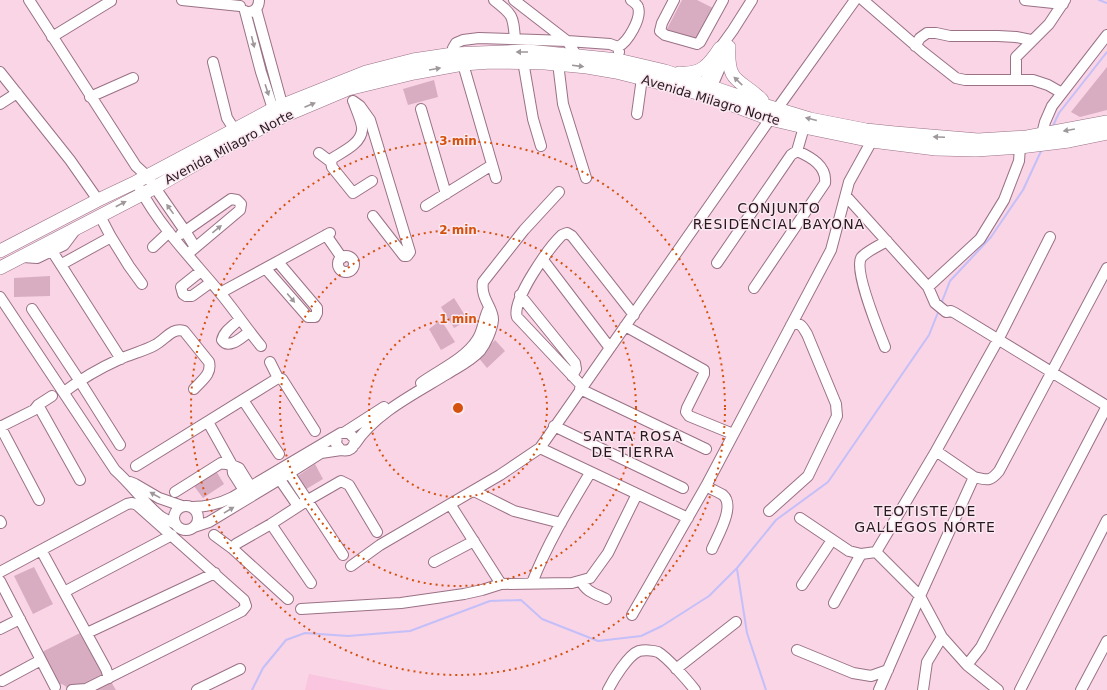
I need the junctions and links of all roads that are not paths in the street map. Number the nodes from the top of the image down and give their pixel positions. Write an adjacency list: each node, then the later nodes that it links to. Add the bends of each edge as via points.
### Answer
1 (29, 0): 17 (street)
2 (182, 0): 15 (street)
3 (494, 0): 18 (street, via 510,12)
4 (514, 0): 20 (street)
5 (631, 0): 22 (street, via 639,8 639,16 628,39)
6 (674, 0): 7 (street, via 660,31 665,35 697,44)
7 (723, 0)
8 (752, 0): 23 (street)
9 (855, 0): 44 (street)
10 (863, 0): 21 (street)
11 (1025, 0): 13 (street)
12 (111, 1): 17 (street)
13 (1064, 2): 19 (street, via 1049,24)
14 (257, 5): 15 (street, via 249,12); 42 (street)
15 (242, 6): 42 (street, one-way to 42, via 261,72)
16 (1107, 35): 38 (street)
17 (52, 37): 40 (street)
18 (515, 39): 20 (street); 24 (street, via 463,40 456,43)
19 (1031, 40): 21 (street, via 928,33 920,38); 35 (street, via 1016,57)
20 (567, 41): 22 (street, via 610,44); 25 (street)
21 (915, 46): 35 (street, via 956,78)
22 (618, 47): 30 (street)
23 (725, 47): 31 (main road, via 702,69 690,74); 36 (street); 44 (main road, one-way to 23, via 734,77)
24 (453, 54): 25 (main road, Avenida Milagro Norte, one-way to 24, via 528,52); 42 (main road, Avenida Milagro Norte, via 413,60 366,72)
25 (576, 56): 30 (main road, Avenida Milagro Norte)
26 (212, 62): 48 (street, via 228,118)
27 (523, 62): 28 (main road, Avenida Milagro Norte); 29 (main road, Avenida Milagro Norte); 52 (street, via 533,119)
28 (558, 63): 30 (main road, Avenida Milagro Norte, one-way to 30); 59 (street, via 563,104)
29 (463, 64): 39 (main road, Avenida Milagro Norte, one-way to 29, via 414,73); 57 (street)
30 (617, 66): 31 (main road, Avenida Milagro Norte); 34 (main road, Avenida Milagro Norte)
31 (665, 71): 36 (main road, Avenida Milagro Norte)
32 (0, 72): 37 (street)
33 (133, 78): 40 (street)
34 (642, 78): 36 (main road, Avenida Milagro Norte); 45 (street)
35 (1016, 80): 38 (street, via 1041,82)
36 (706, 90): 44 (main road, Avenida Milagro Norte)
37 (17, 93): 41 (street); 66 (street)
38 (1062, 93): 50 (street, via 1052,106)
39 (351, 95): 56 (street, via 362,130 360,137); 62 (main road, Avenida Milagro Norte, one-way to 39, via 265,125); 71 (street, via 370,120)
40 (90, 97): 61 (street, via 136,166)
41 (0, 104)
42 (278, 106): 48 (main road, Avenida Milagro Norte)
43 (421, 108): 64 (street)
44 (771, 111): 47 (main road, Avenida Milagro Norte); 51 (main road, Avenida Milagro Norte, one-way to 44); 101 (street)
45 (637, 114)
46 (1107, 122): 50 (main road, Avenida Milagro Norte, one-way to 50)
47 (804, 127): 51 (main road, Avenida Milagro Norte); 54 (street)
48 (234, 129): 61 (main road, Avenida Milagro Norte)
49 (1107, 133): 53 (main road, Avenida Milagro Norte)
50 (1042, 134): 51 (main road, Avenida Milagro Norte, one-way to 51, via 978,140)
51 (874, 136): 53 (main road, Avenida Milagro Norte, via 936,149); 65 (street, via 849,182)
52 (541, 146)
53 (1020, 147): 95 (street, via 1019,160 1004,200 980,239)
54 (797, 151): 87 (street, via 791,155); 96 (street, via 822,167 826,175 825,183)
55 (319, 153): 56 (street)
56 (330, 162): 60 (street, via 353,193)
57 (492, 165): 58 (street); 64 (street)
58 (496, 178)
59 (586, 178)
60 (372, 181)
61 (142, 184): 62 (main road, Avenida Milagro Norte); 66 (main road, Avenida Milagro Norte); 68 (main road, Avenida Milagro Norte, one-way to 61); 73 (street)
62 (154, 188): 72 (street, one-way to 62)
63 (559, 192): 108 (street, via 482,282 481,289 493,319 487,329 489,335)
64 (446, 194): 67 (street)
65 (846, 196): 77 (street); 103 (street, via 831,250)
66 (98, 200): 80 (main road, Avenida Milagro Norte)
67 (426, 206)
68 (100, 216): 70 (main road, Avenida Milagro Norte); 74 (street)
69 (373, 216): 75 (street)
70 (76, 228): 81 (street, via 64,245); 83 (main road, Avenida Milagro Norte)
71 (404, 229): 75 (street); 75 (street, via 410,252 407,256 404,256)
72 (185, 231): 73 (street); 79 (street); 79 (street, one-way to 72, via 240,210 240,204 237,200 231,199)
73 (172, 236): 78 (street); 82 (street)
74 (111, 237): 88 (street); 94 (street)
75 (390, 237)
76 (1050, 238): 106 (street)
77 (887, 240): 95 (street); 110 (street, via 862,256 859,263)
78 (153, 247)
79 (195, 247): 82 (street)
80 (0, 251)
81 (52, 251): 83 (street, via 37,258); 88 (street)
82 (188, 255): 92 (street)
83 (23, 257): 89 (main road, Avenida Milagro Norte)
84 (342, 258): 86 (street, via 328,234)
85 (543, 260): 98 (street); 101 (street, via 562,235 566,233 572,236); 109 (street)
86 (278, 262): 91 (street); 91 (street, one-way to 86, via 308,317 315,317 318,313 317,308)
87 (717, 263)
88 (62, 264): 111 (street)
89 (0, 268)
90 (1107, 268): 113 (street)
91 (266, 269): 97 (street)
92 (201, 271): 93 (street); 93 (street, via 181,287 183,294 192,296)
93 (210, 283): 97 (street)
94 (142, 284)
95 (928, 287): 106 (street, via 935,303 946,312 952,311)
96 (754, 288)
97 (220, 293): 102 (street)
98 (520, 296): 114 (street, via 575,363 576,369); 114 (street, via 517,317)
99 (0, 297): 119 (street)
100 (32, 309): 116 (street)
101 (634, 315): 104 (street)
102 (240, 319): 105 (street); 105 (street, via 223,337 224,343 234,342)
103 (791, 325): 130 (street); 157 (street, via 797,323 807,334 836,404 837,416 808,476)
104 (625, 326): 109 (street); 130 (street, via 704,370 686,412 689,416)
105 (249, 332): 107 (street)
106 (999, 338): 113 (street); 136 (street)
107 (261, 346)
108 (477, 348): 129 (street); 131 (street, via 465,363 380,416 360,435)
109 (610, 348): 117 (street)
110 (885, 348)
111 (121, 359): 116 (street); 118 (street, via 156,344 172,331 184,331 209,362 208,374)
112 (270, 362): 115 (street)
113 (1052, 371): 123 (street); 143 (street, via 999,471 987,480)
114 (572, 376): 117 (street)
115 (278, 378): 121 (street); 128 (street, via 282,379)
116 (79, 380): 119 (street); 132 (street)
117 (581, 388): 126 (street); 134 (street)
118 (194, 389)
119 (64, 392): 145 (street, via 115,470)
120 (52, 396): 122 (street)
121 (244, 400): 125 (street); 137 (street)
122 (38, 404): 124 (street); 127 (street, via 34,410); 144 (street)
123 (1107, 406): 201 (street, via 981,647)
124 (0, 421)
125 (208, 422): 138 (street); 139 (street)
126 (554, 426): 133 (street); 147 (street)
127 (0, 427): 152 (street)
128 (315, 431)
129 (341, 434): 131 (street, via 353,435); 135 (street, via 336,444); 140 (street)
130 (733, 434): 146 (street)
131 (355, 444): 135 (street, via 349,450)
132 (120, 445)
133 (540, 448): 141 (street); 148 (street)
134 (706, 449)
135 (341, 450): 140 (street, via 321,453)
136 (936, 451): 143 (street); 173 (street)
137 (279, 454)
138 (232, 465): 149 (street, via 221,463); 150 (street, via 233,474)
139 (136, 466)
140 (287, 470): 142 (street); 153 (street)
141 (590, 473): 151 (street); 161 (street)
142 (277, 476): 150 (street); 155 (street)
143 (974, 477): 187 (street)
144 (80, 480)
145 (129, 482): 156 (street, one-way to 145, via 159,498); 162 (street, via 161,517)
146 (706, 486): 158 (street); 171 (street, via 724,496 727,502 723,527)
147 (683, 488)
148 (474, 491): 154 (street); 161 (street, via 514,511)
149 (175, 492)
150 (250, 492): 156 (street, via 220,504); 164 (street, one-way to 150, via 208,522)
151 (637, 494): 158 (street); 181 (street, via 608,553 590,578)
152 (39, 500)
153 (308, 500): 155 (street); 165 (street, via 341,481 348,484); 175 (street)
154 (450, 504): 169 (street); 177 (street, via 380,545)
155 (298, 506): 163 (street)
156 (187, 507): 162 (street, via 176,511); 164 (street, via 194,508 198,514 198,521)
157 (769, 511)
158 (688, 518): 192 (street)
159 (800, 518): 168 (street)
160 (1107, 520): 216 (street)
161 (561, 523): 183 (street)
162 (176, 524): 164 (street, via 181,529 188,530)
163 (271, 524): 170 (street, via 236,544); 182 (street)
164 (194, 527)
165 (377, 532)
166 (172, 535): 172 (street, via 132,503); 179 (street); 186 (street)
167 (214, 535): 170 (street)
168 (832, 540): 174 (street, via 849,551); 185 (street)
169 (474, 541): 176 (street); 184 (street)
170 (233, 549): 188 (street)
171 (712, 549)
172 (41, 550): 178 (street); 186 (street)
173 (876, 552): 174 (street); 187 (street)
174 (861, 554): 190 (street)
175 (343, 555)
176 (434, 562)
177 (351, 566)
178 (0, 572)
179 (215, 573): 196 (street); 205 (street, via 244,600 246,606 242,611)
180 (0, 581): 193 (street)
181 (581, 581): 183 (street); 189 (street, via 588,591)
182 (311, 583)
183 (532, 583): 184 (street)
184 (501, 584): 191 (street, via 464,594 401,602)
185 (802, 585)
186 (64, 592): 196 (street)
187 (920, 596): 197 (street); 204 (street)
188 (288, 599)
189 (606, 599)
190 (834, 603)
191 (301, 608)
192 (632, 615)
193 (20, 620): 195 (street); 200 (street)
194 (736, 622): 203 (street)
195 (0, 629)
196 (87, 633): 205 (street)
197 (942, 636): 201 (street); 214 (street, via 927,662)
198 (1107, 641): 217 (street)
199 (797, 650): 204 (street, via 853,673 871,676)
200 (41, 660): 206 (street); 207 (street)
201 (967, 665): 215 (street)
202 (240, 668): 210 (street)
203 (676, 669): 211 (street, via 658,652 639,651 627,661); 212 (street)
204 (888, 670): 213 (street)
205 (109, 678): 209 (street, via 86,689)
206 (2, 681)
207 (53, 689): 208 (street, via 61,685)
208 (67, 690)
209 (72, 690)
210 (197, 690)
211 (608, 690)
212 (695, 690)
213 (879, 690)
214 (923, 690)
215 (998, 690)
216 (1020, 690)
217 (1081, 690)

